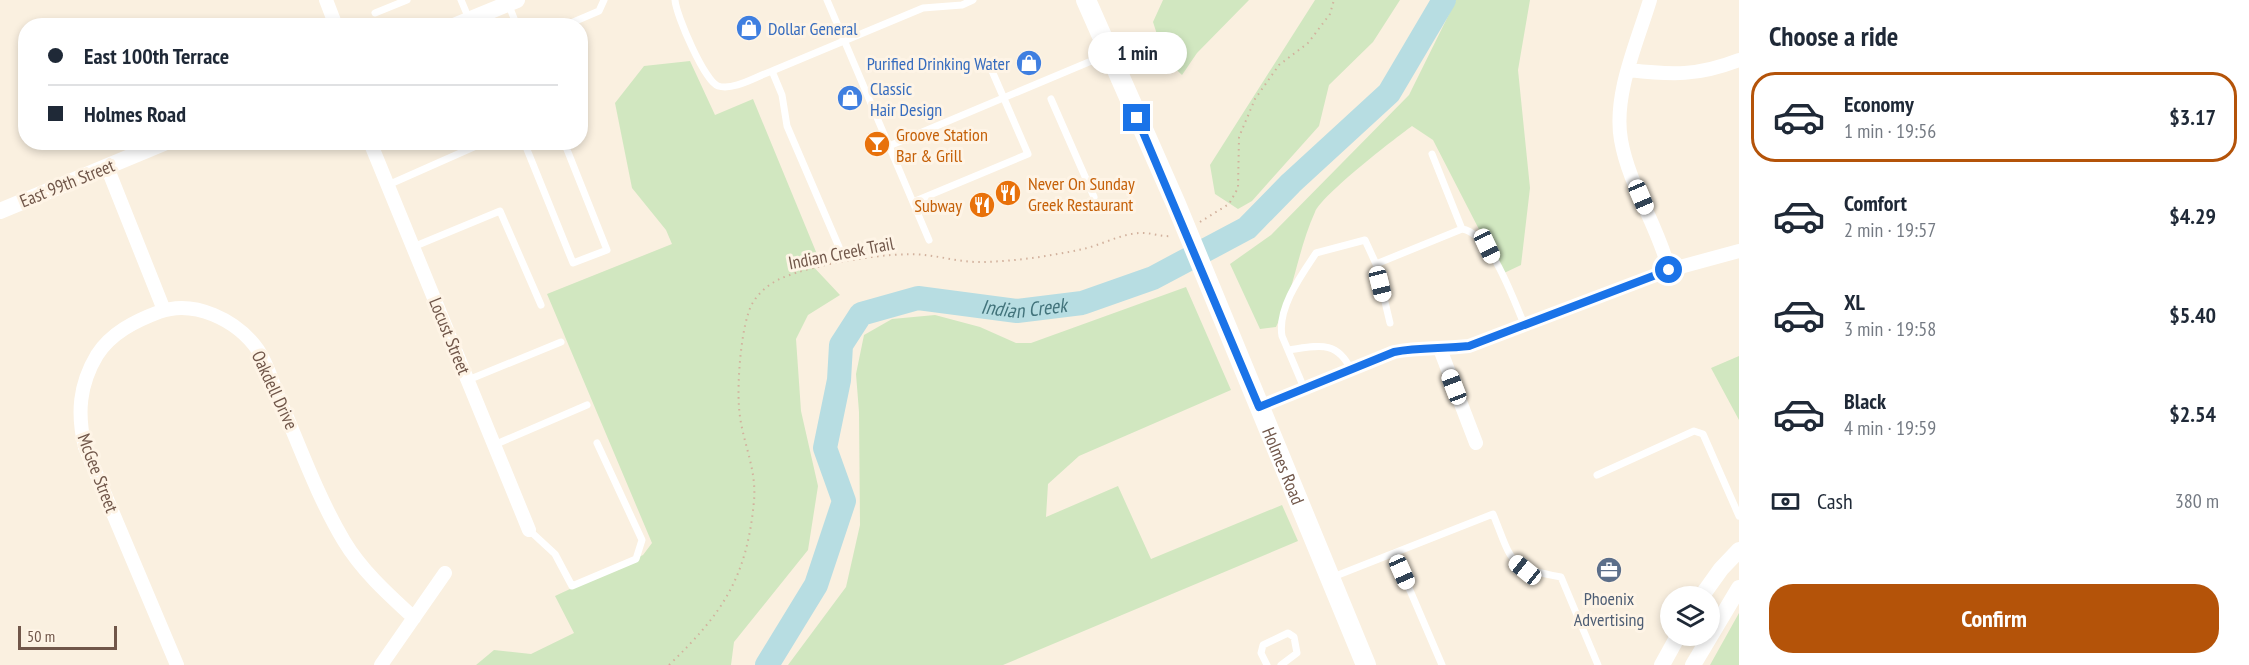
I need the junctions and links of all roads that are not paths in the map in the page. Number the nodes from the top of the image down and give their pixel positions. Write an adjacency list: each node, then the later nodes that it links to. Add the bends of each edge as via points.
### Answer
1 (326, 0): 15 (street)
2 (407, 0): 14 (lane)
3 (461, 0): 16 (lane)
4 (604, 0): 19 (lane, via 599,11)
5 (675, 0): 25 (lane, via 712,83 730,87)
6 (827, 0): 20 (lane)
7 (920, 0): 13 (lane)
8 (973, 0): 12 (lane)
9 (1086, 0): 21 (main road, Holmes Road)
10 (1650, 0): 24 (street)
11 (513, 2): 17 (street); 18 (lane)
12 (961, 2): 13 (lane)
13 (923, 8): 20 (lane)
14 (375, 13)
15 (333, 18)
16 (461, 18)
17 (471, 18)
18 (516, 18)
19 (583, 18)
20 (844, 42): 25 (lane); 28 (lane)
21 (1109, 54): 26 (lane); 58 (main road, Holmes Road, via 1176,204)
22 (1739, 60): 24 (street, via 1676,75)
23 (989, 64): 26 (lane)
24 (1629, 70): 46 (street, via 1621,102 1621,139)
25 (772, 71): 43 (lane, via 782,95 787,126)
26 (1004, 98): 28 (lane); 38 (lane, via 1028,154)
27 (1051, 99): 37 (lane)
28 (889, 146): 38 (lane)
29 (147, 150): 35 (street, East 99th Street)
30 (373, 150): 36 (street, Locust Street)
31 (467, 150): 36 (lane)
32 (527, 150): 33 (lane, via 573,263 607,250)
33 (567, 150)
34 (1432, 154): 40 (lane)
35 (106, 167): 39 (street, East 99th Street); 48 (street)
36 (388, 185): 42 (street, Locust Street)
37 (1094, 197)
38 (913, 202): 41 (lane)
39 (0, 211)
40 (1462, 229): 45 (lane); 50 (lane, via 1487,246)
41 (929, 240)
42 (413, 247): 47 (lane, via 500,210); 55 (street, Locust Street)
43 (839, 247)
44 (1739, 251): 46 (street)
45 (1376, 264): 49 (lane); 53 (lane, via 1365,240 1316,253 1296,281 1281,327)
46 (1669, 270): 50 (street)
47 (541, 305)
48 (164, 310): 71 (street, Oakdell Drive, via 180,306 207,312 232,324 259,351 345,542 382,589); 74 (street, McGee Street, via 131,323 100,351 82,389 80,428)
49 (1390, 323)
50 (1525, 326): 52 (street, via 1469,346)
51 (561, 342): 55 (lane)
52 (1440, 349): 54 (street, via 1418,347 1394,352); 60 (street)
53 (1288, 350): 54 (lane, via 1311,346 1338,350); 56 (lane)
54 (1351, 370): 56 (street)
55 (468, 380): 61 (street, Locust Street)
56 (1304, 388): 58 (street)
57 (587, 405): 61 (lane)
58 (1259, 407): 68 (main road, Holmes Road)
59 (597, 443): 64 (lane, via 642,540 636,559 572,586 555,554)
60 (1476, 443)
61 (494, 445): 64 (street, Locust Street)
62 (1597, 475): 63 (lane, via 1694,431 1703,434)
63 (1739, 516)
64 (529, 530)
65 (1739, 550): 69 (street)
66 (1394, 553): 68 (lane); 78 (lane); 79 (lane, via 1493,514 1511,559 1525,570 1561,577)
67 (445, 573): 71 (street)
68 (1330, 578): 73 (main road, Holmes Road)
69 (1709, 586)
70 (1739, 588): 81 (street)
71 (414, 618): 75 (street)
72 (1672, 646): 80 (street)
73 (1361, 663)
74 (177, 665)
75 (381, 665)
76 (1267, 665): 77 (lane, via 1261,653 1263,645 1288,633 1294,637 1297,653)
77 (1281, 665)
78 (1442, 665)
79 (1598, 665)
80 (1662, 665)
81 (1693, 665)

